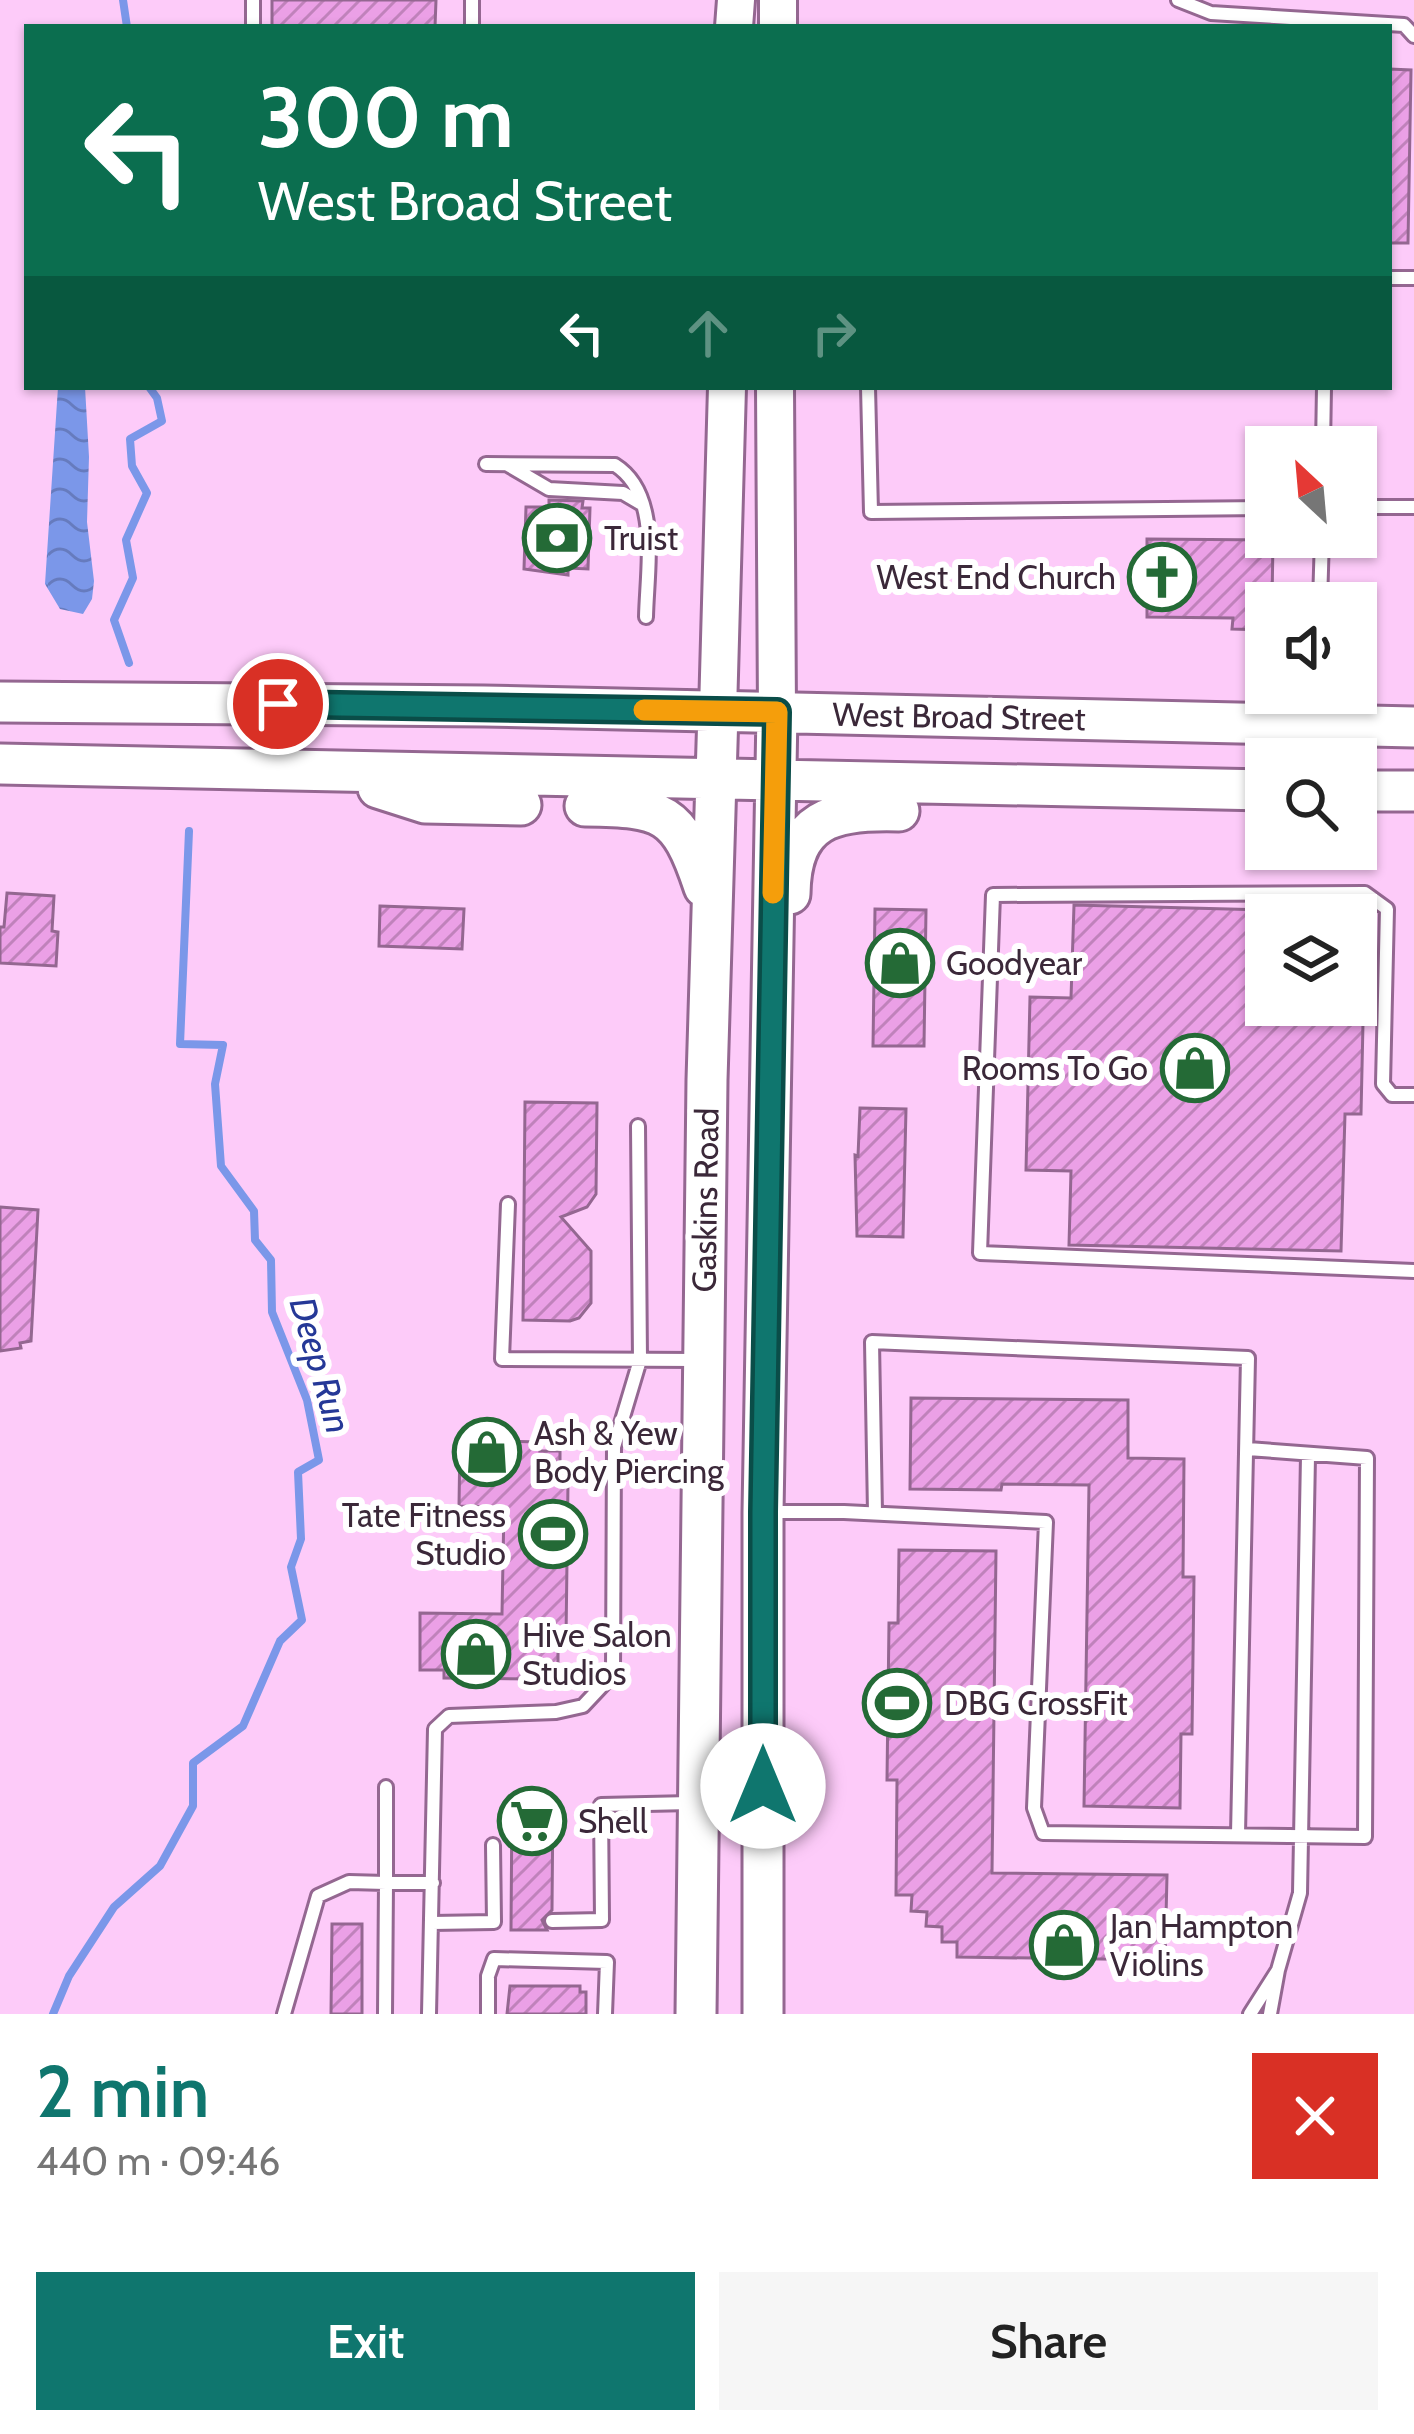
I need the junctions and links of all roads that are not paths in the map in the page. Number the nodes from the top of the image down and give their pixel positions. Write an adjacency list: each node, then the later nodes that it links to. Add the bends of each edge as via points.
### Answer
1 (1178, 0): 2 (lane, via 1211,13)
2 (1388, 24)
3 (727, 390): 17 (main road, Gaskins Road)
4 (776, 390): 18 (main road, Gaskins Road)
5 (868, 390): 13 (lane, via 871,512)
6 (1324, 390): 7 (lane)
7 (1323, 426)
8 (486, 464): 9 (lane)
9 (506, 464): 10 (lane, via 549,490 622,493); 10 (lane, via 615,465 632,476)
10 (641, 503): 14 (lane)
11 (1377, 507): 12 (lane)
12 (1414, 507)
13 (1245, 508)
14 (646, 616)
15 (0, 702): 17 (main road, West Broad Street)
16 (1245, 709): 18 (main road, West Broad Street)
17 (718, 711): 18 (main road, West Broad Street); 23 (main road, Gaskins Road)
18 (777, 712): 24 (main road, Gaskins Road)
19 (1348, 714): 20 (main road, West Broad Street)
20 (1414, 727)
21 (0, 764): 22 (main road)
22 (332, 773): 23 (main road); 29 (main road, via 425,803 647,809 682,834)
23 (717, 781): 24 (main road); 29 (main road, Gaskins Road)
24 (775, 782): 25 (main road); 30 (main road, Gaskins Road)
25 (1059, 788): 26 (main road); 30 (main road, via 920,812 848,811 810,830 792,864 788,1013)
26 (1245, 790)
27 (1377, 791): 28 (main road)
28 (1414, 791)
29 (712, 912): 36 (main road, Gaskins Road)
30 (770, 1071): 39 (main road, Gaskins Road)
31 (1414, 1095): 34 (lane, via 1392,1095 1383,1084 1388,908 1365,893 992,895 980,1253)
32 (638, 1126): 35 (lane)
33 (508, 1204): 35 (lane, via 502,1359)
34 (1414, 1271)
35 (640, 1360): 36 (lane); 46 (lane, via 614,1447 613,1674 584,1706 449,1716 435,1729)
36 (704, 1360): 42 (main road, Gaskins Road)
37 (1248, 1449): 38 (lane); 40 (lane, via 1249,1358 872,1342); 43 (lane)
38 (1308, 1456): 44 (lane); 44 (lane, via 1367,1458 1365,1837)
39 (763, 1512): 40 (lane); 59 (main road, Gaskins Road)
40 (875, 1514): 43 (lane, via 1046,1522 1034,1808 1043,1833)
41 (386, 1787): 47 (lane)
42 (699, 1803): 48 (lane, via 601,1805 602,1920); 58 (main road, Gaskins Road)
43 (1238, 1834): 44 (lane)
44 (1301, 1835): 52 (lane, via 1300,1893)
45 (493, 1845): 49 (lane)
46 (433, 1882): 47 (lane); 51 (lane)
47 (386, 1883): 53 (lane, via 349,1882 318,1896); 54 (lane)
48 (552, 1921)
49 (494, 1922): 50 (lane); 51 (lane)
50 (511, 1922)
51 (432, 1923): 55 (lane)
52 (1278, 1970): 60 (lane); 61 (lane)
53 (284, 2014)
54 (385, 2014)
55 (429, 2014)
56 (488, 2014): 57 (lane, via 494,1959 607,1962)
57 (605, 2014)
58 (696, 2014)
59 (764, 2014)
60 (1250, 2014)
61 (1270, 2014)

